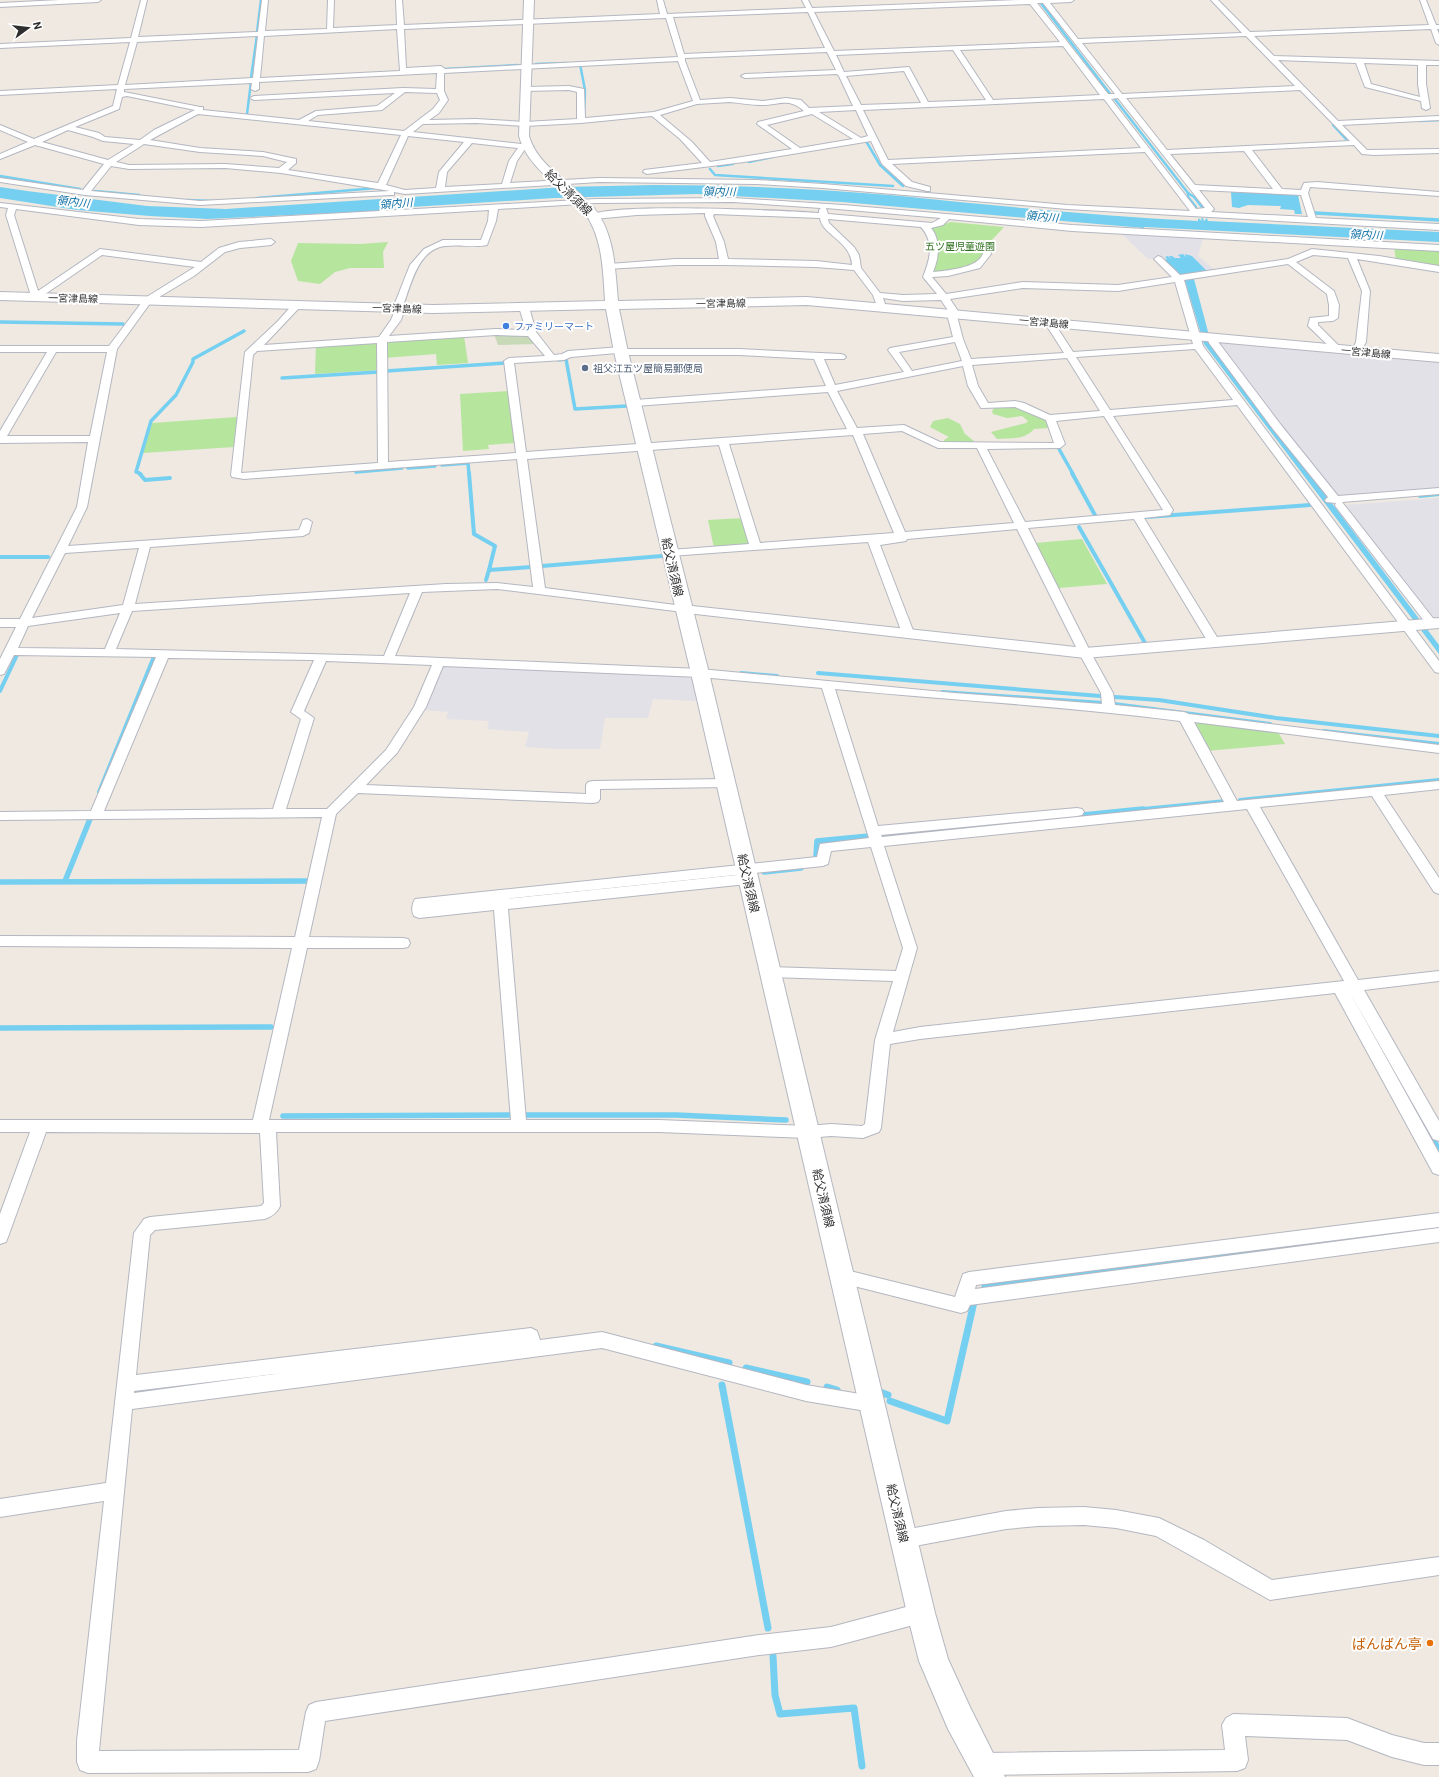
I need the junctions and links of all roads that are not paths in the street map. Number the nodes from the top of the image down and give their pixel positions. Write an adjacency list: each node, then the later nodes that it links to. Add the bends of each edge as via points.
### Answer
1 (46, 0): 16 (street)
2 (98, 0): 16 (street)
3 (144, 0): 27 (street)
4 (265, 0): 25 (street)
5 (331, 0): 23 (street)
6 (399, 0): 21 (street)
7 (529, 0): 20 (main road)
8 (660, 0): 19 (street)
9 (805, 0): 18 (street)
10 (883, 0): 17 (street)
11 (1044, 0): 12 (street); 15 (street); 29 (street)
12 (1071, 0)
13 (1214, 0): 26 (street)
14 (1423, 0): 22 (street)
15 (1031, 1): 17 (street); 28 (street)
16 (0, 3)
17 (887, 7): 18 (street)
18 (810, 10): 19 (street); 33 (street)
19 (666, 15): 20 (street); 34 (street)
20 (529, 21): 21 (street); 39 (main road)
21 (401, 27): 23 (street); 41 (street)
22 (1436, 28): 26 (street); 30 (street)
23 (330, 30): 25 (street)
24 (253, 34): 25 (street); 27 (street); 44 (street)
25 (261, 34): 44 (street)
26 (1250, 36): 29 (street); 35 (street)
27 (134, 40): 31 (street); 47 (street)
28 (1064, 43): 32 (street); 33 (street); 51 (street)
29 (1077, 43): 52 (street)
30 (1439, 43)
31 (0, 46)
32 (956, 48): 33 (street); 54 (street)
33 (829, 50): 34 (street); 42 (street)
34 (681, 56): 39 (street); 55 (street)
35 (1272, 58): 36 (street); 45 (street)
36 (1359, 60): 37 (street); 53 (street, via 1368,85)
37 (1422, 62): 38 (street); 53 (street)
38 (1439, 63)
39 (527, 64): 40 (street); 46 (main road)
40 (441, 69): 41 (street); 44 (street); 49 (street)
41 (403, 70): 44 (street)
42 (840, 73): 43 (street); 56 (street, via 906,69); 57 (street)
43 (745, 76)
44 (254, 79): 47 (street); 58 (street)
45 (1302, 88): 52 (street); 69 (street)
46 (526, 89): 64 (street, via 569,88 581,91); 68 (main road)
47 (120, 90): 50 (street); 60 (street, via 126,94 200,109); 71 (street, via 116,107)
48 (403, 90): 49 (street); 58 (street); 67 (street, via 379,108 316,113)
49 (440, 91): 65 (street, via 444,100)
50 (0, 93)
51 (1106, 96): 52 (street); 54 (street); 83 (street)
52 (1119, 96): 81 (street)
53 (1425, 100): 63 (street)
54 (990, 101): 56 (street)
55 (697, 102): 59 (street, via 730,100 763,103 786,100 798,102 807,110); 61 (street)
56 (925, 104): 57 (street)
57 (856, 107): 59 (street); 73 (street)
58 (253, 108): 60 (street); 67 (street)
59 (812, 110): 74 (street); 82 (street, via 761,124)
60 (197, 112): 77 (street)
61 (654, 114): 64 (street); 88 (street, via 681,134 698,151)
62 (1439, 118): 63 (street)
63 (1427, 119): 69 (street)
64 (581, 121): 68 (street)
65 (423, 122): 68 (street, via 469,120); 72 (street)
66 (1439, 122): 69 (street)
67 (300, 123): 72 (street)
68 (525, 124): 79 (main road)
69 (1338, 125): 78 (street)
70 (0, 128): 76 (street)
71 (68, 128): 76 (street); 77 (street, via 103,139)
72 (405, 134): 75 (street); 94 (street)
73 (872, 138): 74 (street); 87 (street)
74 (858, 139): 82 (street)
75 (470, 140): 79 (street); 97 (street, via 444,172)
76 (34, 142): 85 (street); 86 (street)
77 (142, 142): 86 (street); 89 (street, via 200,150 263,154 293,161)
78 (1355, 142): 80 (street); 81 (street); 84 (street, via 1365,152 1374,153)
79 (525, 147): 93 (main road, 給父清須線); 95 (street, via 513,161)
80 (1246, 148): 81 (street); 98 (street)
81 (1163, 150): 96 (street)
82 (799, 151): 88 (street)
83 (1147, 151): 87 (street); 108 (street)
84 (1439, 151)
85 (0, 157)
86 (109, 163): 89 (street, via 129,167 225,166); 100 (street)
87 (886, 163): 108 (street, via 910,184 923,188 1064,202)
88 (707, 165): 91 (street); 92 (street)
89 (281, 171): 94 (street)
90 (0, 180): 100 (street)
91 (599, 180): 92 (street); 93 (street)
92 (708, 180): 112 (street, via 823,186 1067,207)
93 (561, 183): 95 (street); 104 (main road, 給父清須線)
94 (381, 186): 99 (street)
95 (505, 186): 97 (street)
96 (1192, 187): 98 (street); 108 (street, via 1210,208 1208,211)
97 (440, 190): 99 (street)
98 (1279, 191): 101 (street)
99 (405, 192): 100 (street, via 214,203 170,202)
100 (85, 193)
101 (1304, 193): 102 (street, via 1307,185 1317,184); 112 (street)
102 (1439, 194)
103 (0, 205): 106 (street)
104 (585, 206): 105 (street, via 687,199 765,201); 107 (street); 109 (street, via 650,212); 125 (main road, 給父清須線, via 601,230)
105 (823, 206): 110 (street); 111 (street)
106 (13, 207): 107 (street, via 139,222 201,224); 131 (street, via 10,215)
107 (494, 208): 138 (street, via 484,242 443,243 423,254 414,265)
108 (1193, 210)
109 (710, 211): 110 (street); 123 (street, via 709,216 720,242)
110 (823, 216): 113 (street); 126 (street, via 825,224 849,248 857,262)
111 (946, 216): 113 (street, via 940,223 932,226); 116 (street, via 1111,231)
112 (1313, 220): 114 (street)
113 (923, 225): 128 (street, via 932,235 934,259)
114 (1439, 227)
115 (271, 242): 124 (street, via 230,247)
116 (1375, 244): 117 (street); 121 (street)
117 (1439, 248)
118 (986, 249): 128 (street, via 987,254 977,266)
119 (1351, 256): 121 (street); 122 (street, via 1312,252); 151 (street, via 1366,291 1361,342)
120 (1158, 259): 129 (street)
121 (1379, 259): 127 (street)
122 (1290, 261): 129 (street); 149 (street, via 1331,293 1334,305 1333,318 1313,320 1313,326)
123 (724, 262): 125 (street, via 676,262); 126 (street, via 816,264)
124 (202, 265): 131 (street, via 100,252); 133 (street)
125 (609, 267): 136 (main road, 給父清須線)
126 (857, 268): 134 (street)
127 (1439, 269)
128 (928, 275): 132 (street)
129 (1179, 278): 132 (street, via 1118,288 1023,285); 142 (street)
130 (0, 296): 131 (main road, 一宮津島線)
131 (35, 297): 133 (main road, 一宮津島線)
132 (944, 297): 134 (street); 139 (street)
133 (148, 300): 135 (main road, 一宮津島線); 148 (street)
134 (879, 301): 136 (main road, 一宮津島線); 139 (main road, 一宮津島線)
135 (298, 304): 138 (main road, 一宮津島線); 145 (street)
136 (612, 305): 137 (main road, 一宮津島線); 150 (main road, 給父清須線)
137 (524, 307): 138 (main road, 一宮津島線); 141 (street)
138 (399, 308): 144 (street, via 396,320)
139 (953, 314): 140 (main road, 一宮津島線); 143 (street)
140 (1050, 322): 142 (main road, 一宮津島線); 152 (street)
141 (531, 333): 144 (street, via 496,332); 155 (street)
142 (1203, 338): 149 (main road, 一宮津島線); 152 (street); 160 (street); 174 (street, via 1214,343)
143 (958, 339): 157 (street); 158 (street, via 893,350)
144 (382, 340): 145 (street); 171 (street)
145 (254, 348): 171 (street, via 248,354 236,475)
146 (0, 349): 147 (street)
147 (53, 349): 148 (street); 165 (street)
148 (112, 349): 166 (street)
149 (1337, 350): 151 (main road, 一宮津島線)
150 (621, 351): 153 (street); 155 (street, via 568,354); 161 (main road, 給父清須線)
151 (1357, 351): 156 (main road, 一宮津島線)
152 (1070, 354): 157 (street); 162 (street)
153 (818, 356): 154 (street); 159 (street)
154 (841, 357)
155 (552, 358): 170 (street, via 509,361)
156 (1439, 358)
157 (967, 362): 158 (street); 163 (street, via 973,386 985,406 1016,404 1024,406 1038,416)
158 (909, 373): 159 (street)
159 (832, 389): 161 (street); 164 (street)
160 (1241, 402): 162 (street); 175 (street)
161 (635, 403): 168 (main road, 給父清須線)
162 (1107, 413): 163 (street); 177 (street, via 1168,510 1166,513)
163 (1050, 418): 169 (street, via 1060,444 1056,446)
164 (855, 431): 167 (street); 169 (street, via 904,428 938,445); 180 (street)
165 (0, 439): 166 (street)
166 (94, 439): 183 (street, via 82,507)
167 (723, 441): 168 (street); 182 (street)
168 (645, 446): 170 (street); 184 (main road, 給父清須線)
169 (982, 446): 179 (street)
170 (521, 456): 171 (street); 186 (street)
171 (383, 466)
172 (1439, 491): 176 (street)
173 (1439, 496): 176 (street)
174 (1333, 500): 175 (street); 176 (street)
175 (1317, 501): 191 (street)
176 (1349, 501): 191 (street, via 1340,505)
177 (1137, 515): 179 (street); 193 (street)
178 (307, 522): 181 (street, via 303,533)
179 (1021, 525): 180 (street); 196 (street)
180 (901, 536): 182 (street); 192 (street, via 902,539 873,542)
181 (146, 543): 183 (street); 187 (street)
182 (756, 546): 184 (street)
183 (61, 550): 190 (street)
184 (670, 553): 188 (main road, 給父清須線)
185 (418, 590): 186 (street, via 497,586); 187 (street); 199 (street)
186 (539, 590): 188 (street)
187 (128, 608): 190 (street); 195 (street)
188 (683, 609): 192 (street); 203 (main road, 給父清須線)
189 (0, 623): 190 (street)
190 (24, 623): 194 (street)
191 (1423, 625): 193 (street); 201 (street)
192 (908, 633): 196 (street)
193 (1214, 642): 196 (street)
194 (10, 651): 195 (street); 202 (street)
195 (109, 653): 197 (street)
196 (1085, 653): 205 (street, via 1107,693)
197 (163, 654): 198 (street); 217 (street)
198 (322, 658): 199 (street); 215 (street, via 297,712 308,718)
199 (388, 660): 200 (street)
200 (439, 662): 203 (street); 211 (street, via 420,707 391,753)
201 (1439, 669)
202 (0, 671)
203 (700, 673): 204 (street); 209 (main road, 給父清須線)
204 (827, 685): 205 (street); 219 (street)
205 (1109, 708): 206 (street)
206 (1184, 716): 207 (street); 213 (street)
207 (1439, 749)
208 (1439, 777): 213 (street)
209 (726, 783): 211 (street, via 594,785 593,799); 220 (main road, 給父清須線)
210 (1439, 785): 212 (street)
211 (355, 788): 216 (street)
212 (1376, 792): 214 (street); 221 (street)
213 (1230, 801): 214 (street); 219 (street)
214 (1251, 804): 229 (street)
215 (278, 813): 216 (street); 217 (street)
216 (330, 813): 224 (street)
217 (96, 815): 218 (street)
218 (0, 816)
219 (874, 836): 220 (street, via 825,847 822,861); 227 (street, via 910,948)
220 (746, 874): 222 (street); 222 (street, via 420,902 419,913); 226 (main road, 給父清須線)
221 (1439, 889)
222 (501, 904): 233 (street)
223 (0, 941): 224 (street)
224 (302, 942): 225 (street); 234 (street)
225 (403, 943)
226 (770, 972): 227 (street); 235 (main road, 給父清須線)
227 (901, 976): 230 (street)
228 (1439, 976): 229 (street)
229 (1347, 987): 230 (street, via 920,1033); 236 (street); 237 (street)
230 (883, 1040): 235 (street, via 874,1128 863,1132)
231 (0, 1126): 232 (street)
232 (40, 1126): 234 (street); 240 (street)
233 (519, 1126): 234 (street); 235 (street, via 659,1126)
234 (263, 1127): 244 (street, via 272,1206 265,1212 150,1224 142,1233)
235 (808, 1132): 241 (main road, 給父清須線)
236 (1439, 1135)
237 (1439, 1168)
238 (1439, 1220): 242 (street, via 969,1279)
239 (1439, 1235): 242 (street)
240 (0, 1237)
241 (842, 1276): 242 (street, via 961,1306); 246 (main road, 給父清須線)
242 (964, 1298)
243 (533, 1350): 244 (street, via 531,1336); 245 (street); 246 (street, via 602,1340 806,1393)
244 (126, 1384): 245 (street)
245 (124, 1402): 247 (street)
246 (872, 1404): 249 (main road, 給父清須線)
247 (114, 1491): 248 (street); 251 (street, via 88,1740 88,1762 308,1761 316,1712 759,1645 831,1638)
248 (0, 1508)
249 (904, 1539): 250 (street, via 1006,1520 1038,1516 1084,1516 1159,1527 1270,1590); 251 (main road, 給父清須線)
250 (1439, 1567)
251 (921, 1613): 253 (main road, 給父清須線, via 934,1661 959,1718)
252 (1439, 1754): 253 (street, via 1424,1754 1392,1746 1347,1729 1233,1725 1236,1760)
253 (987, 1770)

